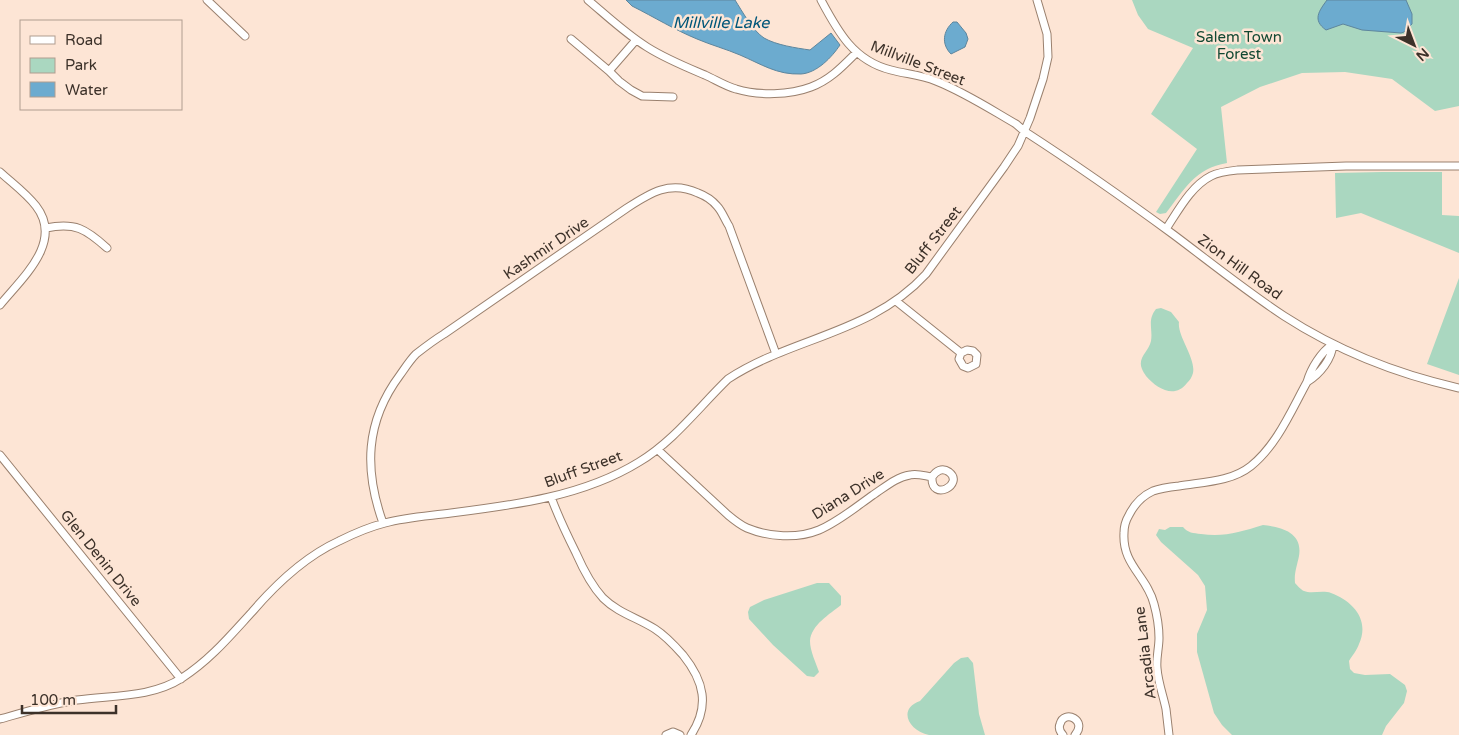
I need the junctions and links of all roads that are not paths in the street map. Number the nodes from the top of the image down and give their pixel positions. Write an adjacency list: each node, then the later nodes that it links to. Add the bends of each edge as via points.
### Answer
1 (207, 0): 5 (street)
2 (588, 0): 7 (street)
3 (821, 0): 8 (street, Millville Street)
4 (1037, 0): 11 (street, Bluff Street, via 1047,34 1048,57)
5 (245, 36)
6 (571, 39): 9 (street)
7 (636, 40): 8 (street, via 685,67 725,85 753,93 790,92 811,87 836,72); 9 (street)
8 (856, 53): 11 (street, Millville Street, via 875,65 935,80)
9 (609, 71): 10 (street, via 642,96)
10 (674, 97)
11 (1024, 131): 15 (street, Zion Hill Road); 17 (street, Bluff Street, via 1004,167 947,246 916,285)
12 (1459, 166): 15 (street, via 1225,171 1198,185)
13 (0, 172): 14 (street, via 36,205)
14 (46, 228): 16 (street, via 77,227 90,233); 18 (street, via 45,241 36,261)
15 (1166, 229): 19 (street, Zion Hill Road, via 1284,316)
16 (107, 248)
17 (896, 301): 20 (street); 21 (street, Bluff Street, via 851,326)
18 (0, 304)
19 (1333, 344): 22 (street, Zion Hill Road, via 1378,365); 35 (street, Arcadia Lane, via 1326,348 1310,372 1273,442 1250,467 1217,480 1153,491 1136,503 1126,520 1125,551 1147,586 1158,620 1157,667)
20 (961, 353)
21 (776, 354): 23 (street, Bluff Street, via 728,380); 27 (street, Kashmir Drive, via 718,207 708,197 688,188 659,190 627,208 414,356 392,386 373,432 370,474)
22 (1459, 388)
23 (658, 450): 25 (street, Diana Drive, via 740,524 776,535 818,530 908,475); 26 (street, Bluff Street, via 607,478)
24 (0, 455): 28 (street, Glen Denin Drive)
25 (932, 477)
26 (551, 497): 27 (street, Bluff Street); 32 (street, via 586,573 602,597 621,612 664,636 693,670 700,683 702,698 698,721)
27 (383, 523): 28 (street, Bluff Street, via 310,557 276,585 214,654)
28 (181, 679): 29 (street, Bluff Street, via 150,691 77,700)
29 (0, 719)
30 (666, 735): 31 (street, via 673,732)
31 (680, 735)
32 (691, 735)
33 (1063, 735): 34 (street, via 1059,725 1068,717 1079,723)
34 (1075, 735)
35 (1168, 735)

